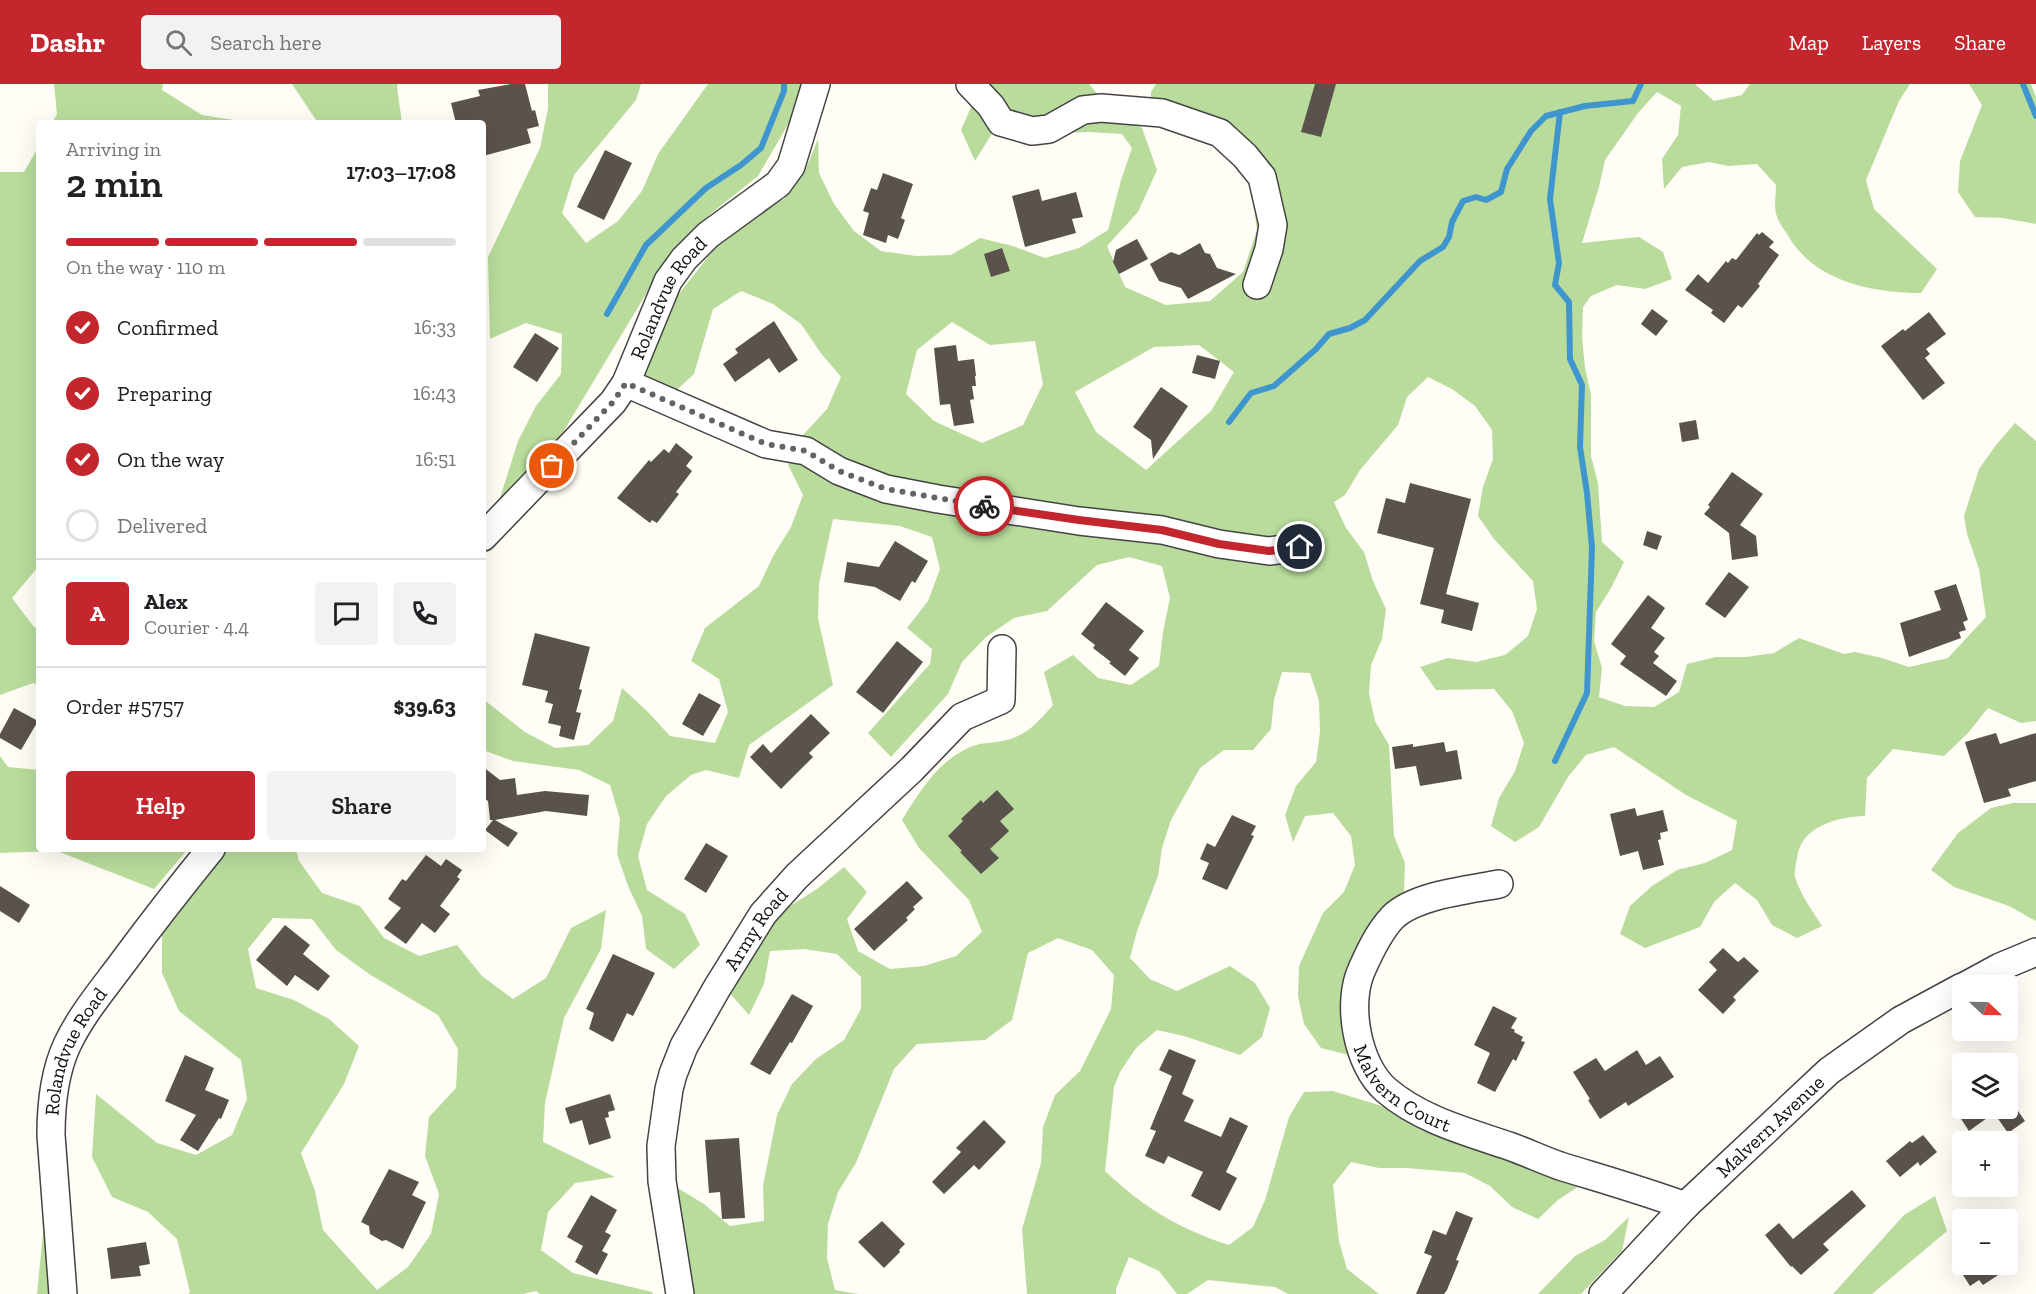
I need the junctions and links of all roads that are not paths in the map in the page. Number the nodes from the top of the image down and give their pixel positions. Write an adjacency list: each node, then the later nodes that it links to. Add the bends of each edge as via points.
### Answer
1 (816, 84): 4 (street, Rolandvue Road, via 791,166 778,184 708,235 684,259 668,281)
2 (970, 84): 3 (street, via 1002,122 1032,131 1049,129 1083,110 1101,108 1162,113 1221,133 1263,177 1273,225)
3 (1257, 285)
4 (626, 383): 5 (street, Rolandvue Road, via 613,402); 6 (street, via 766,444 806,451 839,471 886,489 1162,530 1219,544 1269,551)
5 (486, 534)
6 (1300, 547)
7 (1002, 649): 15 (street, Army Road, via 1001,700 962,717 796,876 763,914 684,1046 669,1089 661,1146 662,1181)
8 (209, 852): 14 (street, Rolandvue Road, via 93,1003 60,1065 51,1110 51,1135)
9 (1499, 884): 13 (street, Malvern Court, via 1416,903 1393,917 1373,946 1359,974 1354,1006 1355,1029 1371,1072 1385,1089 1409,1107 1446,1125)
10 (2036, 952): 11 (street, Malvern Avenue)
11 (1985, 975)
12 (1952, 992): 13 (street, Malvern Avenue, via 1901,1020 1829,1071)
13 (1685, 1206): 16 (street, Malvern Avenue)
14 (63, 1294)
15 (680, 1294)
16 (1603, 1294)

